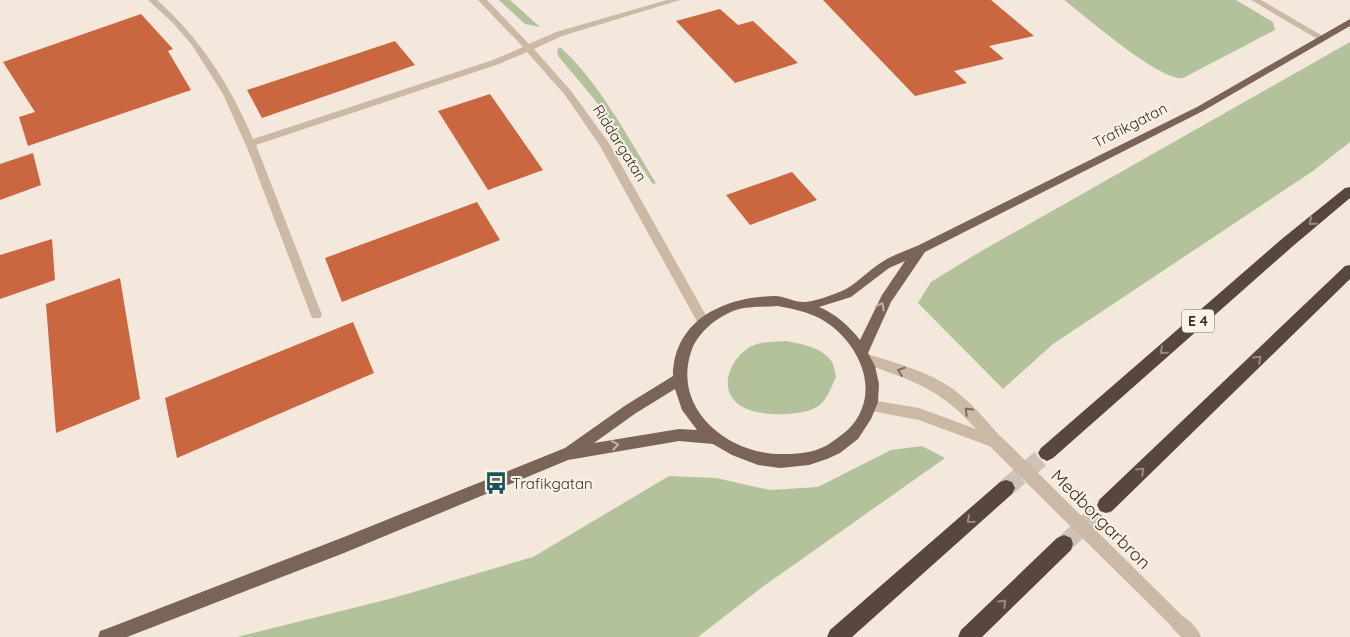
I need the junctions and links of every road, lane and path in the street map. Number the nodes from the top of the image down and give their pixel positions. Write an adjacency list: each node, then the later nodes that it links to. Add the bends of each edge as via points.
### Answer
1 (152, 0): 8 (street, via 200,50 220,79)
2 (482, 0): 7 (street, Riddargatan)
3 (676, 0): 7 (street, via 559,34)
4 (1255, 0): 6 (street)
5 (1350, 22): 6 (main road, Trafikgatan)
6 (1322, 38): 10 (main road, Trafikgatan, via 1200,109)
7 (528, 47): 8 (street, via 496,62); 14 (street, Riddargatan, via 605,145)
8 (251, 143): 13 (street)
9 (1350, 191): 20 (highway, E 4, one-way to 20)
10 (921, 249): 12 (main road, Trafikgatan, via 885,265 847,294); 15 (main road, Trafikgatan, one-way to 10, via 871,325 884,300)
11 (1350, 270): 23 (highway, one-way to 11)
12 (805, 307): 14 (main road, via 778,301 750,302 725,310); 15 (main road, via 830,318 849,334)
13 (316, 314)
14 (704, 323): 16 (main road, via 685,348 680,363)
15 (865, 355): 17 (main road, via 872,376); 19 (street, Medborgarbron, one-way to 15, via 947,392)
16 (680, 379): 18 (main road, via 683,395 694,418); 21 (main road)
17 (871, 406): 18 (main road, via 864,421 848,440 825,454 797,461 767,461 738,453); 19 (street, via 919,414)
18 (713, 438): 21 (main road, one-way to 18, via 679,435)
19 (998, 442): 28 (street, Medborgarbron, bridge)
20 (1047, 452)
21 (567, 454): 25 (main road)
22 (1006, 488): 26 (highway, one-way to 26)
23 (1106, 505)
24 (1064, 544): 27 (highway, one-way to 24)
25 (106, 637)
26 (837, 637)
27 (968, 637)
28 (1194, 637)

